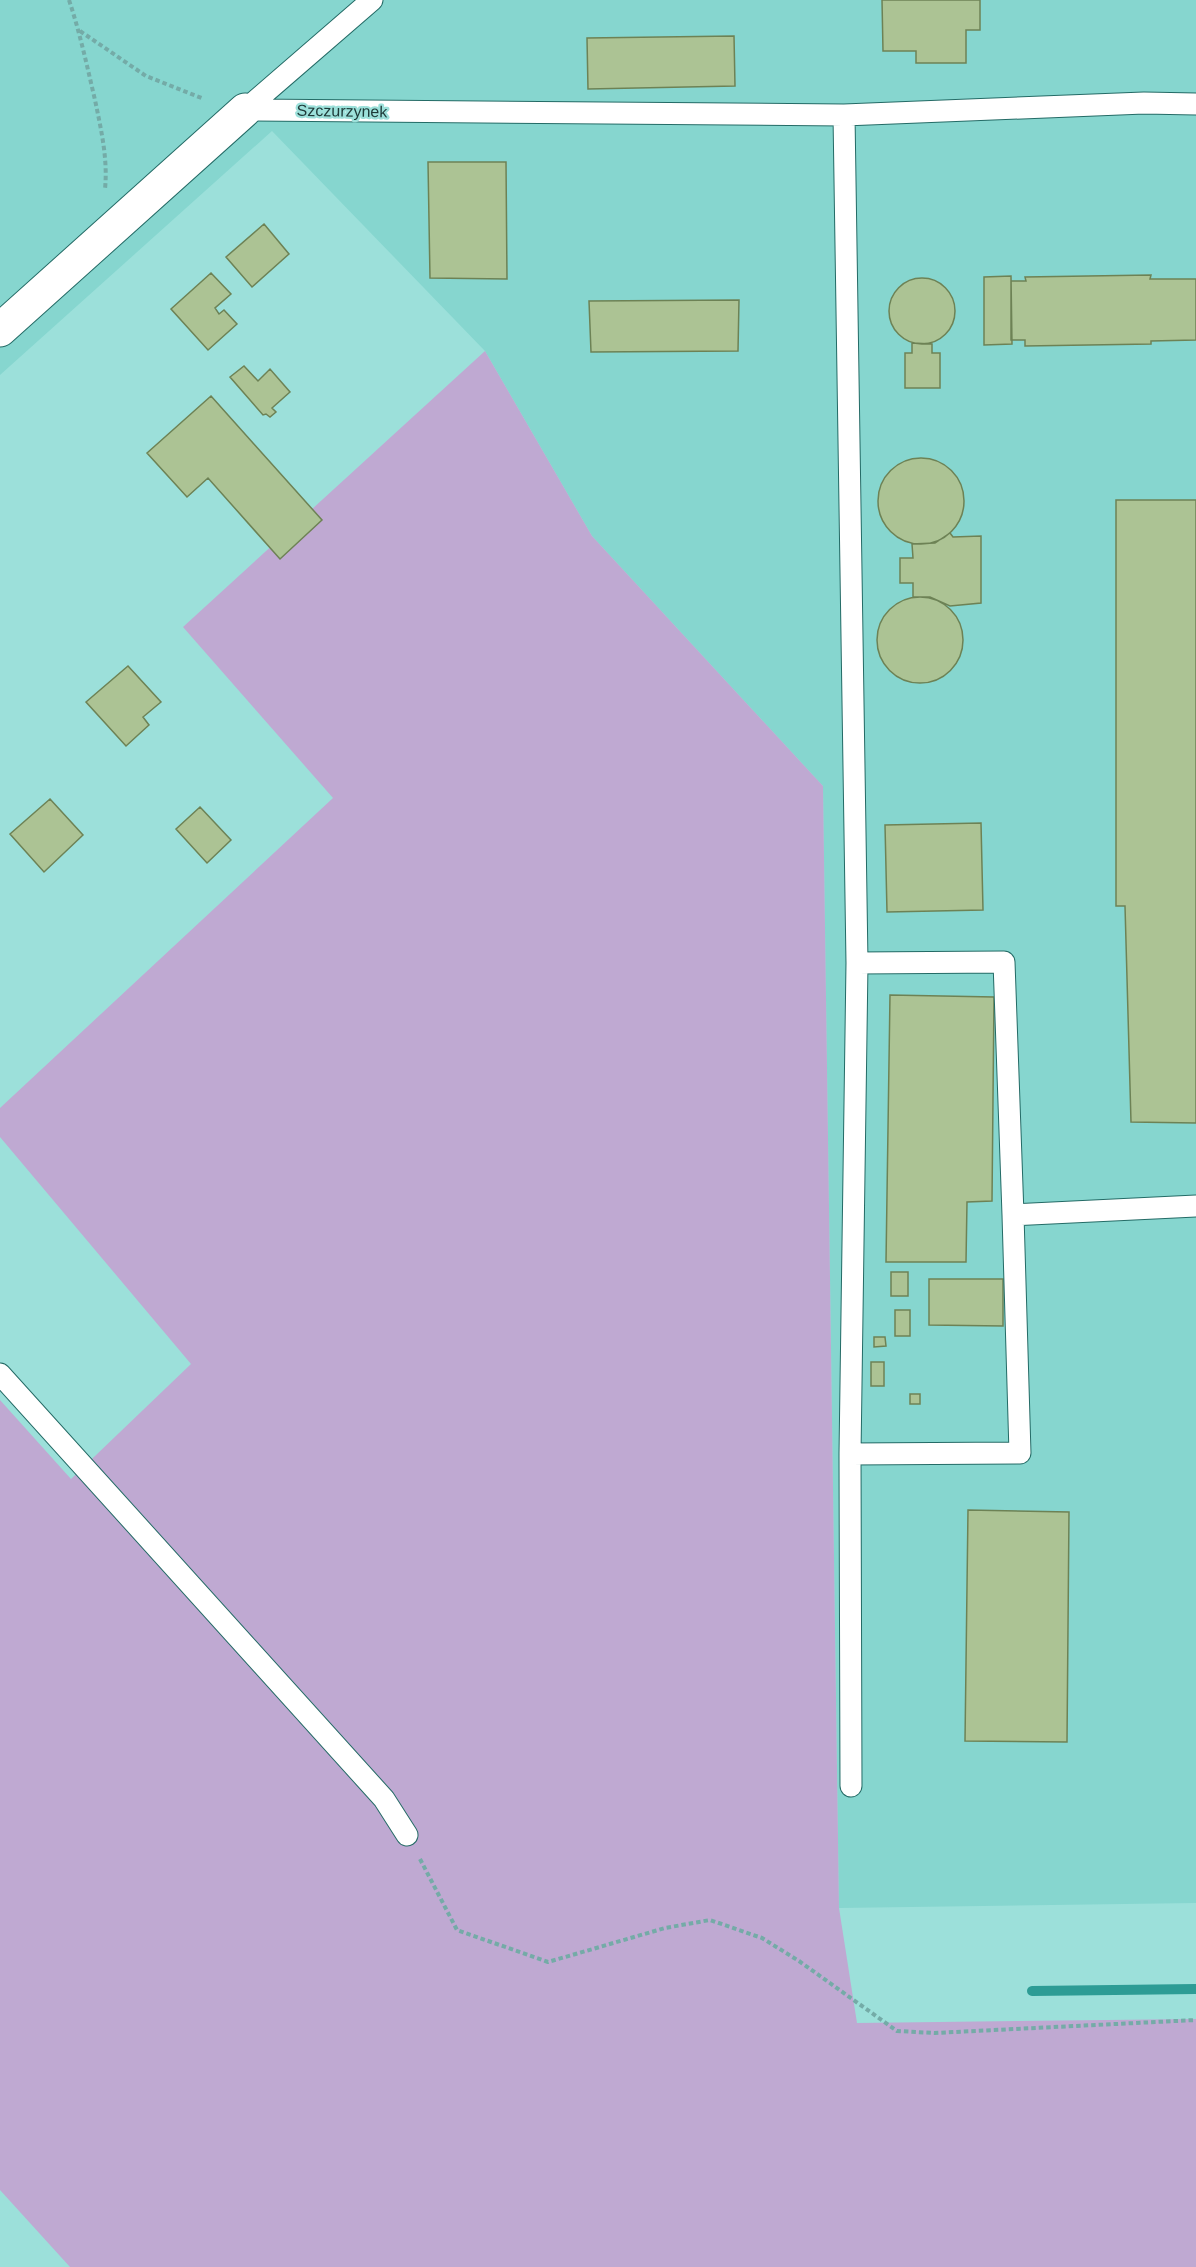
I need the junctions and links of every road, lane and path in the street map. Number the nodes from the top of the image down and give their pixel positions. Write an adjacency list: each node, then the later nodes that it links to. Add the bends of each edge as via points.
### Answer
1 (69, 0): 3 (path)
2 (372, 0): 5 (lane)
3 (79, 30): 5 (path, via 146,76); 7 (path, via 106,172)
4 (1196, 104): 6 (lane, Szczurzynek)
5 (245, 110): 6 (lane, Szczurzynek); 7 (street)
6 (844, 114): 9 (lane)
7 (103, 238): 8 (street)
8 (0, 330)
9 (857, 963): 11 (lane, via 1004,962); 13 (lane)
10 (1196, 1206): 11 (lane)
11 (1013, 1215): 13 (lane, via 1020,1453)
12 (0, 1374): 15 (lane, via 384,1798)
13 (850, 1454): 14 (lane)
14 (851, 1786)
15 (408, 1835): 16 (path, via 457,1930 548,1962 665,1928 710,1920 762,1938 897,2031 935,2033)
16 (1196, 2020)

